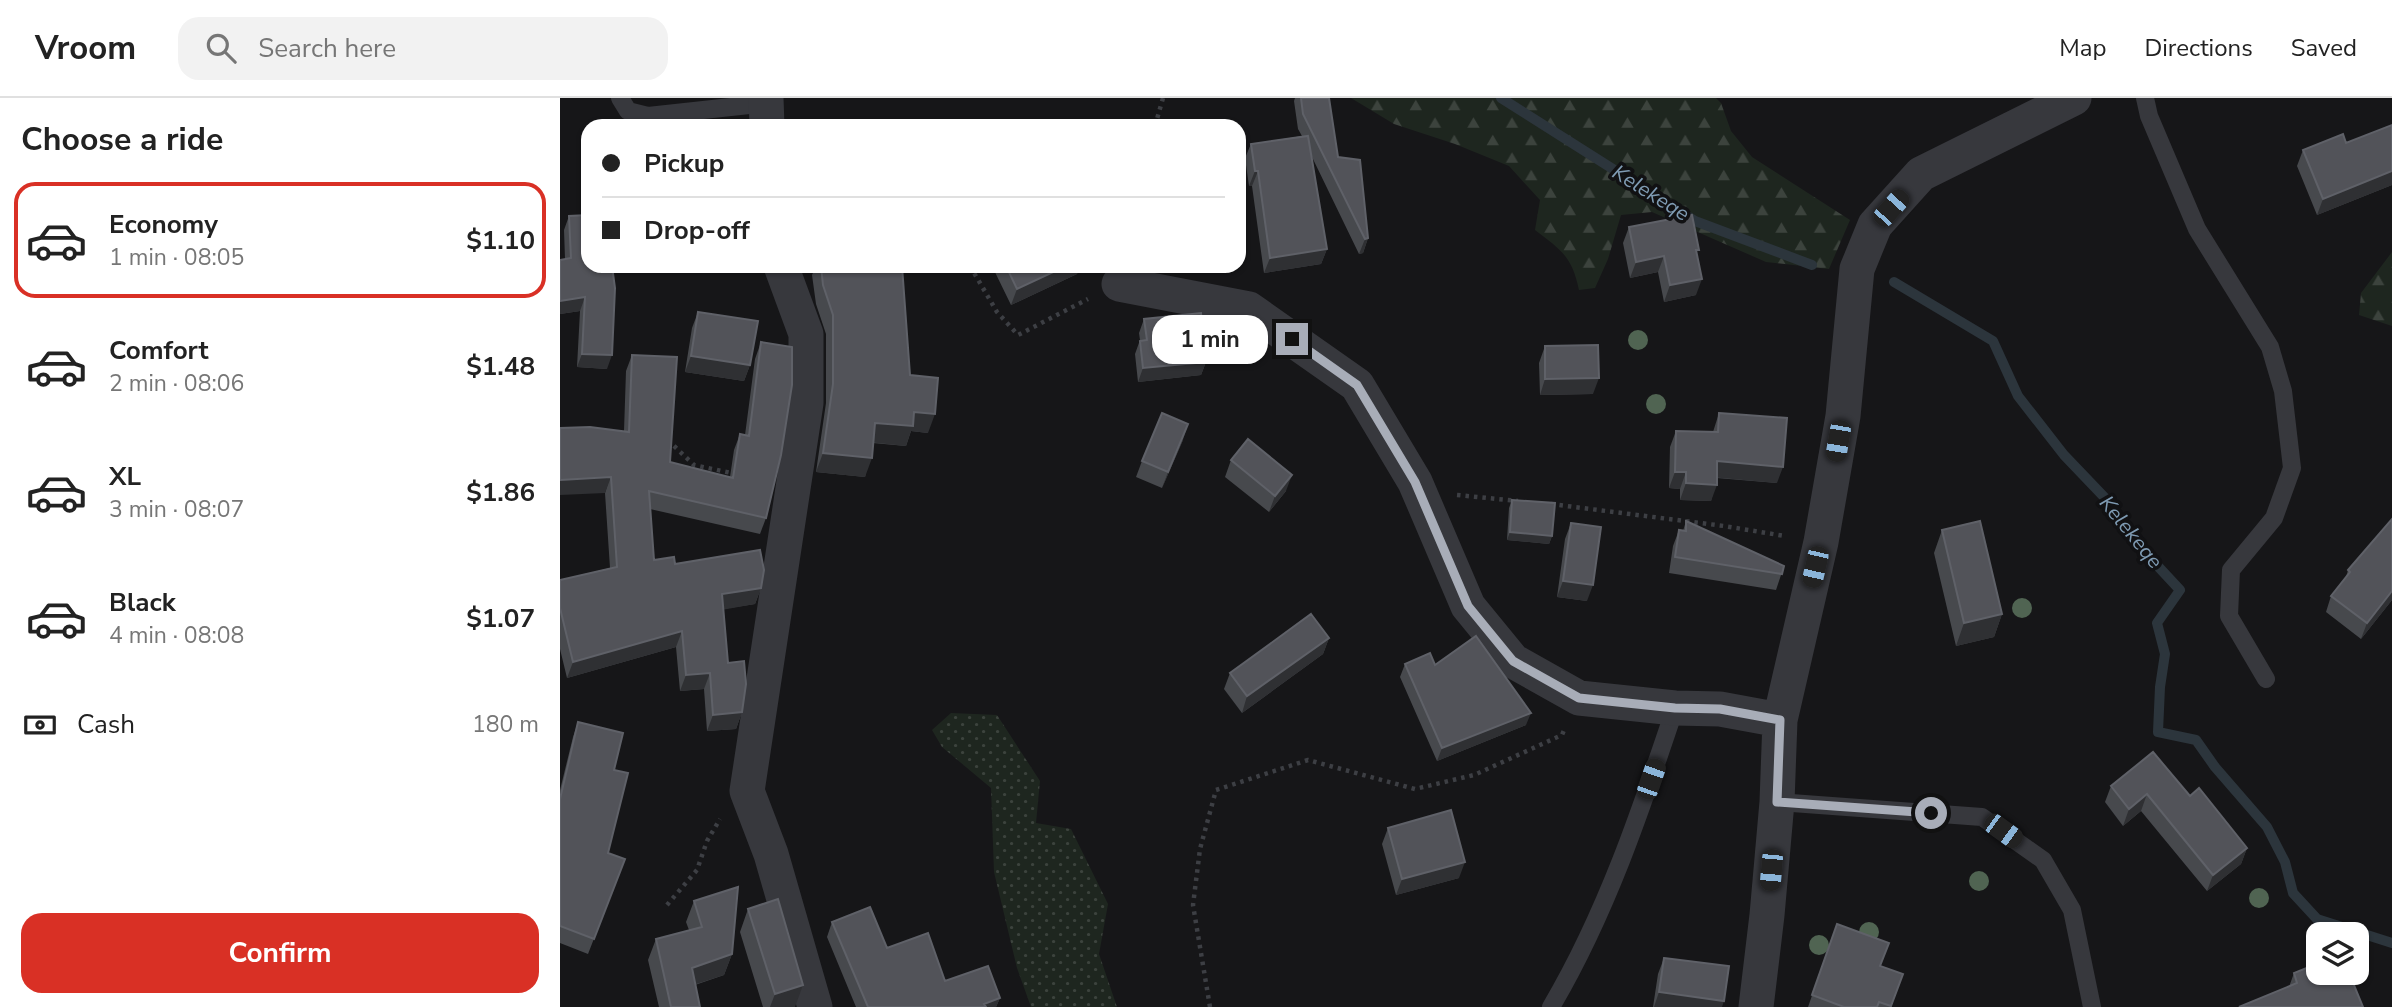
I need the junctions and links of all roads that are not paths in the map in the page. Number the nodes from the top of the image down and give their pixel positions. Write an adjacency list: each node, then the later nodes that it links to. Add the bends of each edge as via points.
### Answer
1 (620, 98): 4 (lane, via 628,111 648,116)
2 (2074, 98): 9 (street, via 1921,174 1875,225 1857,269 1843,416 1821,542)
3 (2145, 98): 7 (lane, via 2197,229 2270,347 2283,391 2292,468 2274,518 2231,570 2229,616)
4 (767, 109)
5 (784, 273): 11 (street, via 806,334 806,403 747,791 771,854)
6 (1119, 284): 8 (street, via 1249,309 1357,385 1418,491 1468,606 1513,661 1579,698)
7 (2266, 678)
8 (1675, 708): 9 (street, via 1720,709); 12 (lane, via 1635,827 1570,975)
9 (1780, 720): 10 (street)
10 (1777, 802): 13 (street); 14 (lane, via 1982,817 2043,860 2071,910)
11 (816, 1007)
12 (1551, 1007)
13 (1756, 1007)
14 (2092, 1007)

